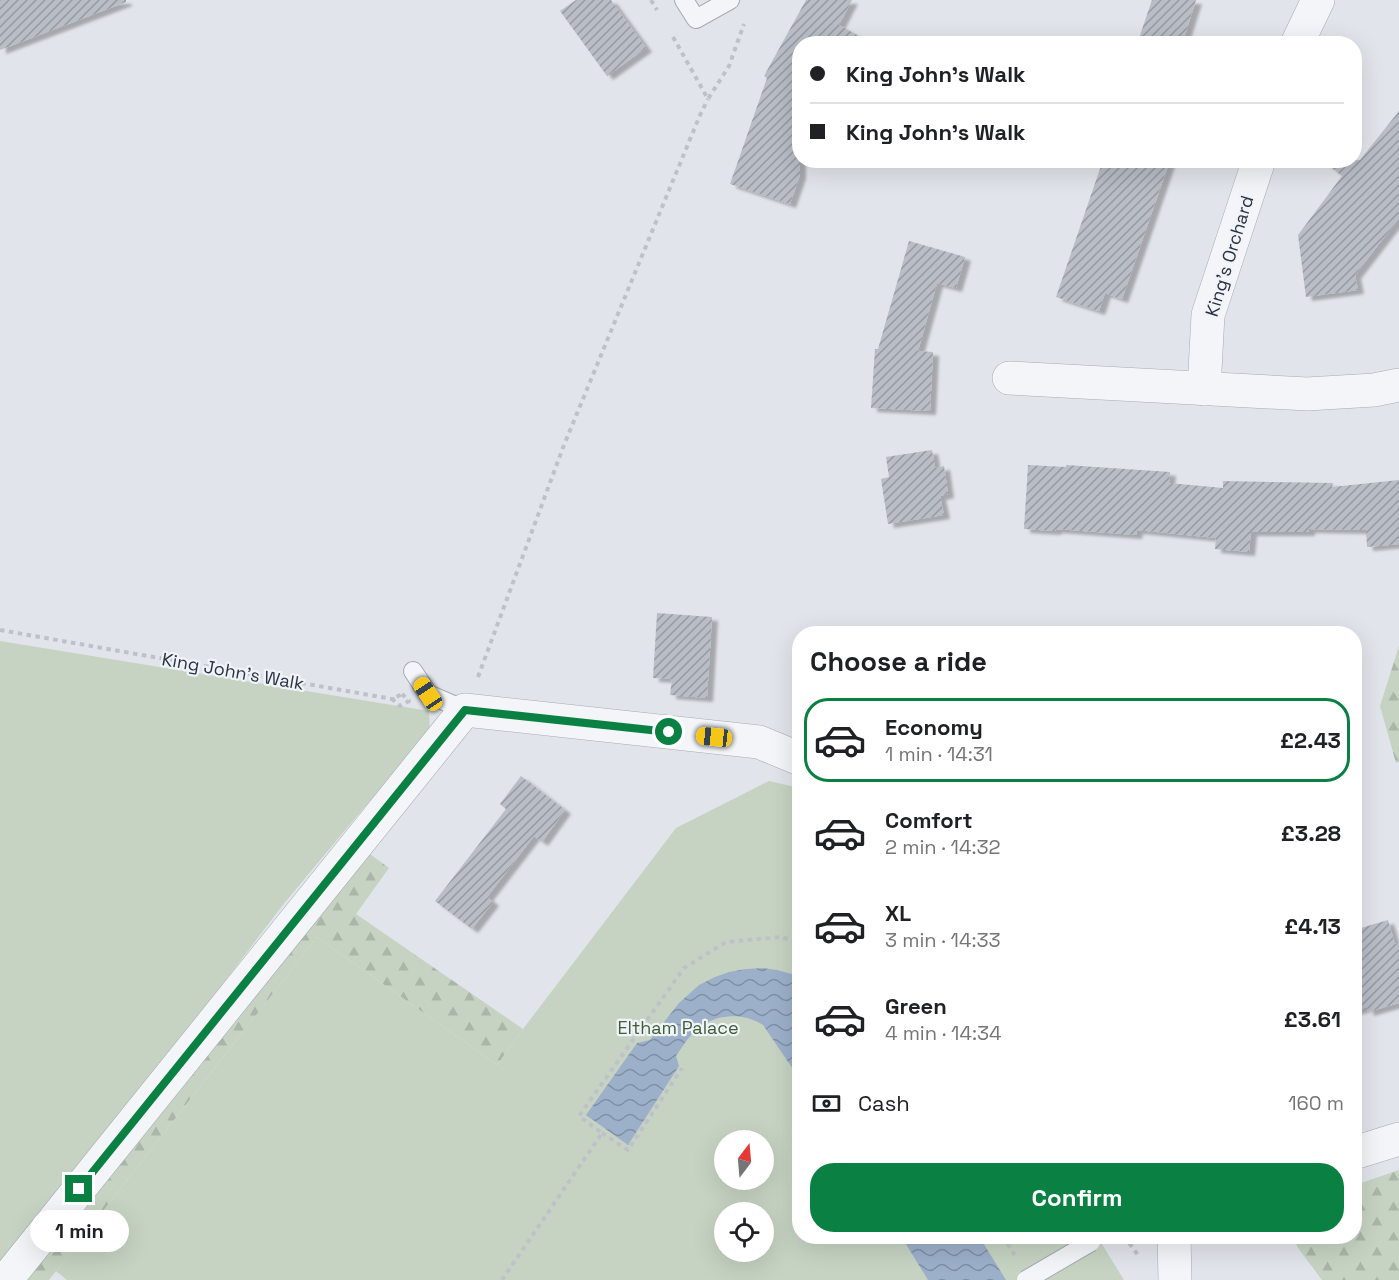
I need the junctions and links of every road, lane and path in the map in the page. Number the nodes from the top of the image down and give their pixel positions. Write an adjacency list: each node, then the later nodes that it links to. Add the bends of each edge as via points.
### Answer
1 (651, 0): 5 (path)
2 (684, 0): 3 (lane, via 696,19)
3 (730, 0)
4 (1318, 0): 8 (street)
5 (657, 10)
6 (745, 22): 9 (path, via 729,66)
7 (668, 30): 9 (path)
8 (1301, 36)
9 (708, 99): 17 (path, via 564,445)
10 (1256, 168): 13 (street, King's Orchard, via 1208,315)
11 (1009, 378): 13 (street)
12 (1399, 385): 13 (street, via 1307,394)
13 (1204, 389)
14 (0, 630): 16 (path, King John's Walk)
15 (413, 671): 17 (lane, via 428,694)
16 (409, 701)
17 (465, 710): 18 (street, via 759,742); 28 (street)
18 (792, 756)
19 (792, 940): 21 (path, via 781,937 726,942 684,968 579,1116)
20 (682, 1068): 21 (path, via 628,1150)
21 (602, 1133): 29 (path)
22 (1399, 1139): 23 (street)
23 (1362, 1151)
24 (1008, 1244): 27 (path)
25 (1087, 1244): 30 (lane, bridge)
26 (1174, 1244): 31 (street)
27 (1017, 1260)
28 (6, 1280)
29 (502, 1280)
30 (1026, 1280)
31 (1175, 1280)

